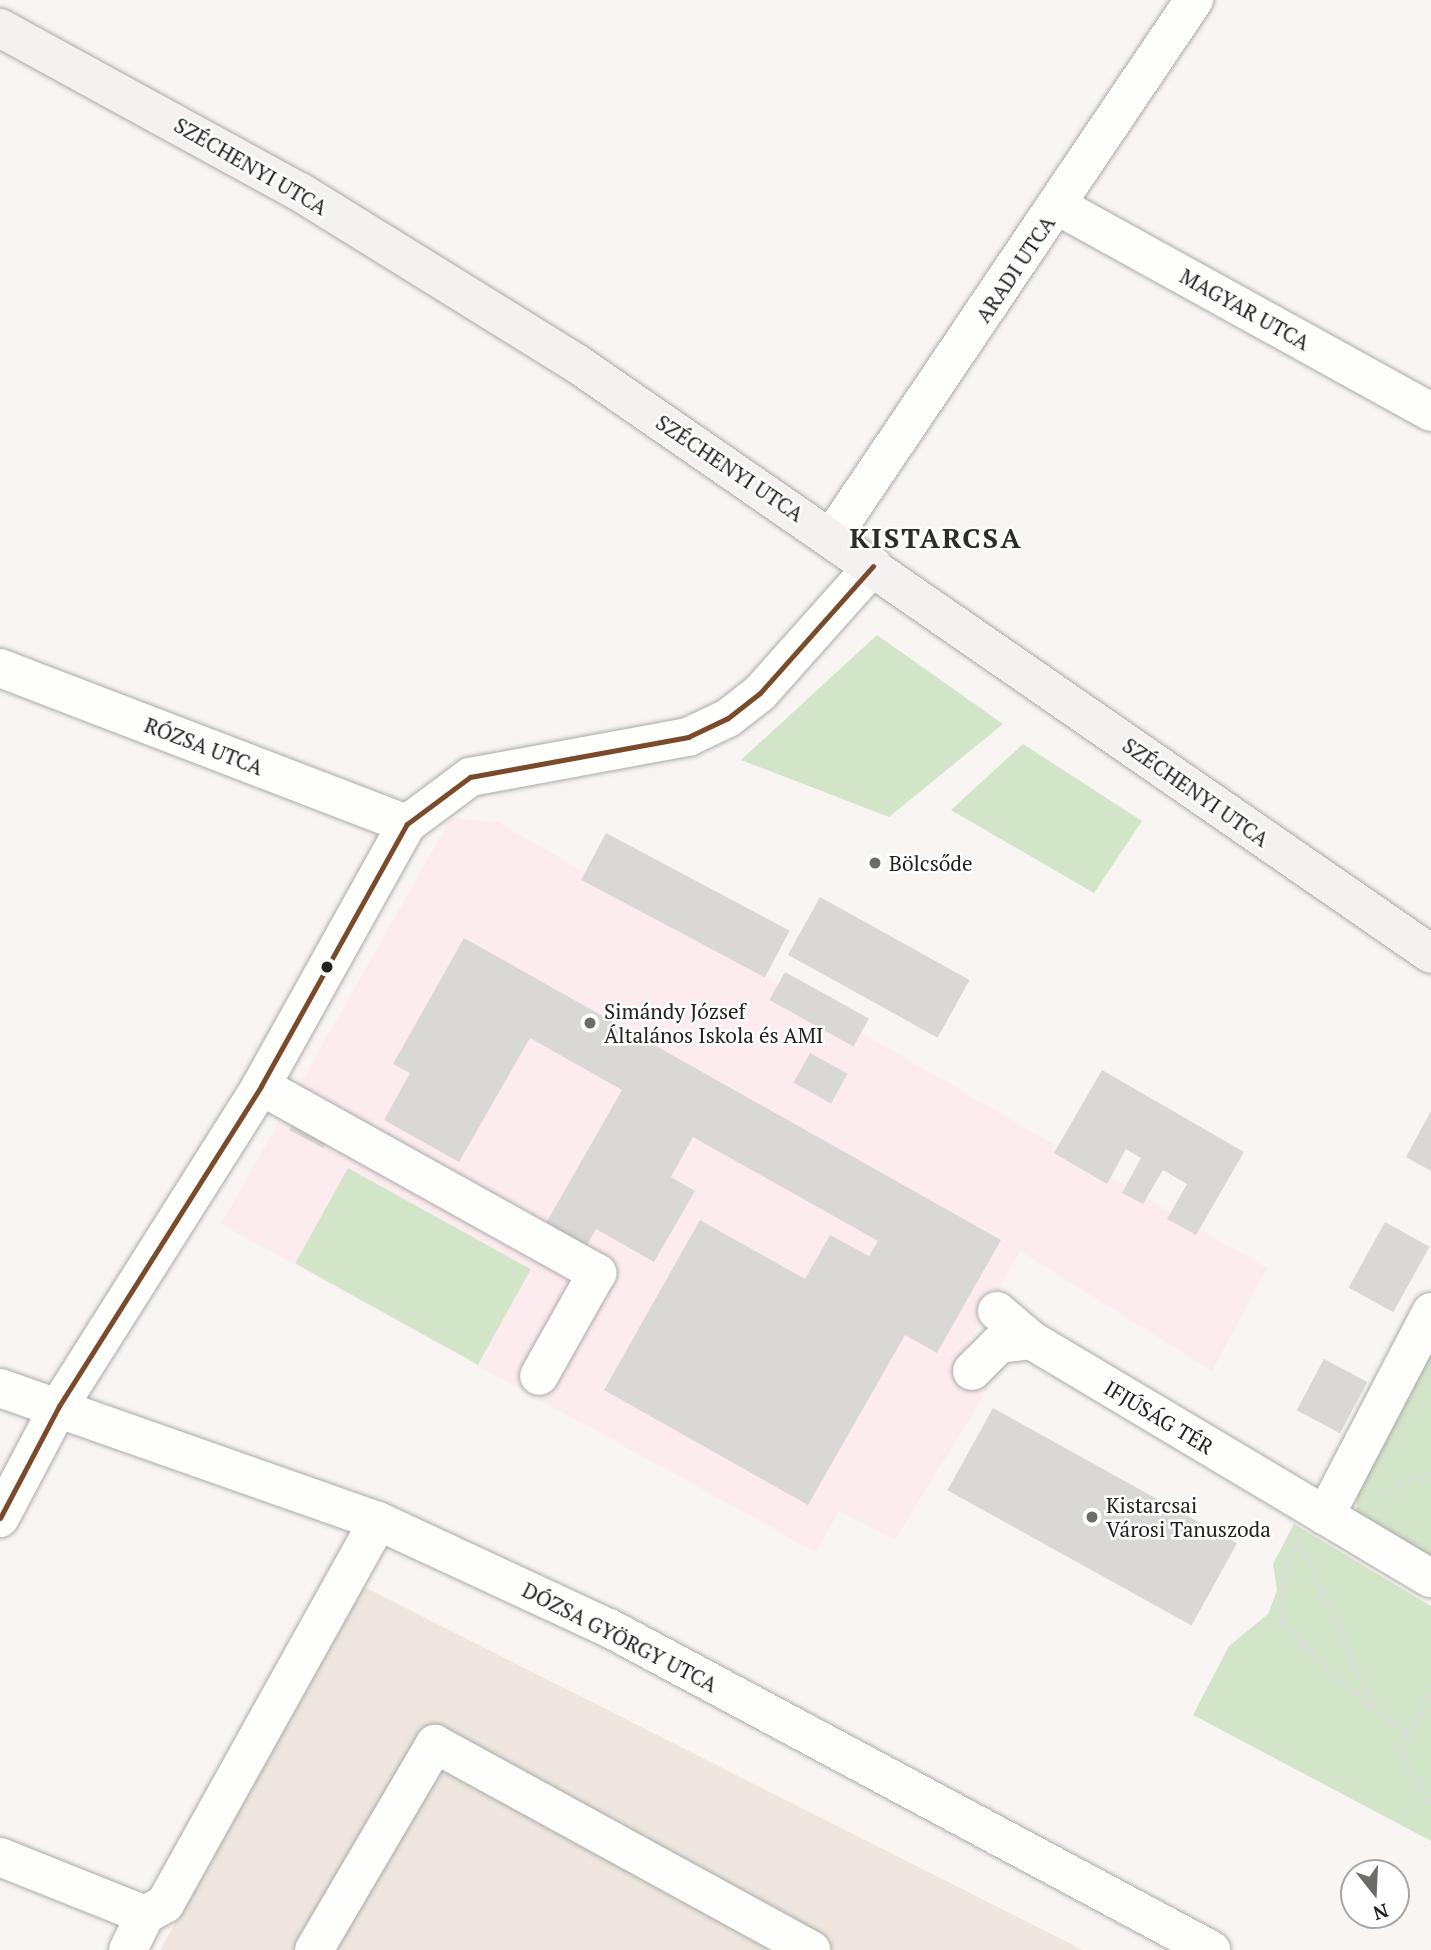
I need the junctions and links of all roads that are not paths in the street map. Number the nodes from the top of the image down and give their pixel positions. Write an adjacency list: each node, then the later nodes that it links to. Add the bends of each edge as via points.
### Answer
1 (1195, 0): 3 (street, ARADI UTCA)
2 (0, 28): 5 (main road, SZÉCHENYI UTCA, via 440,277)
3 (1058, 206): 4 (street, MAGYAR UTCA); 5 (street, ARADI UTCA)
4 (1431, 412)
5 (832, 537): 6 (main road, SZÉCHENYI UTCA)
6 (873, 566): 8 (street, via 760,693 728,719 688,737 470,777); 9 (main road, SZÉCHENYI UTCA)
7 (0, 667): 8 (street, RÓZSA UTCA)
8 (407, 824): 10 (street)
9 (1431, 954)
10 (261, 1086): 15 (street, via 597,1273); 17 (street)
11 (997, 1311): 13 (street, IFJÚSÁG TÉR)
12 (1431, 1312): 18 (street)
13 (1031, 1340): 14 (street, via 999,1344); 18 (street, IFJÚSÁG TÉR)
14 (972, 1371)
15 (539, 1376)
16 (0, 1388): 17 (street, DÓZSA GYÖRGY UTCA)
17 (59, 1406): 19 (street); 20 (street, DÓZSA GYÖRGY UTCA)
18 (1318, 1517): 21 (street, IFJÚSÁG TÉR)
19 (0, 1518)
20 (378, 1521): 23 (street, via 165,1904); 27 (street, DÓZSA GYÖRGY UTCA, via 609,1628)
21 (1431, 1578)
22 (0, 1857): 23 (street)
23 (145, 1915): 24 (street)
24 (128, 1950)
25 (314, 1950): 26 (street, via 435,1744)
26 (811, 1950)
27 (1210, 1950)

